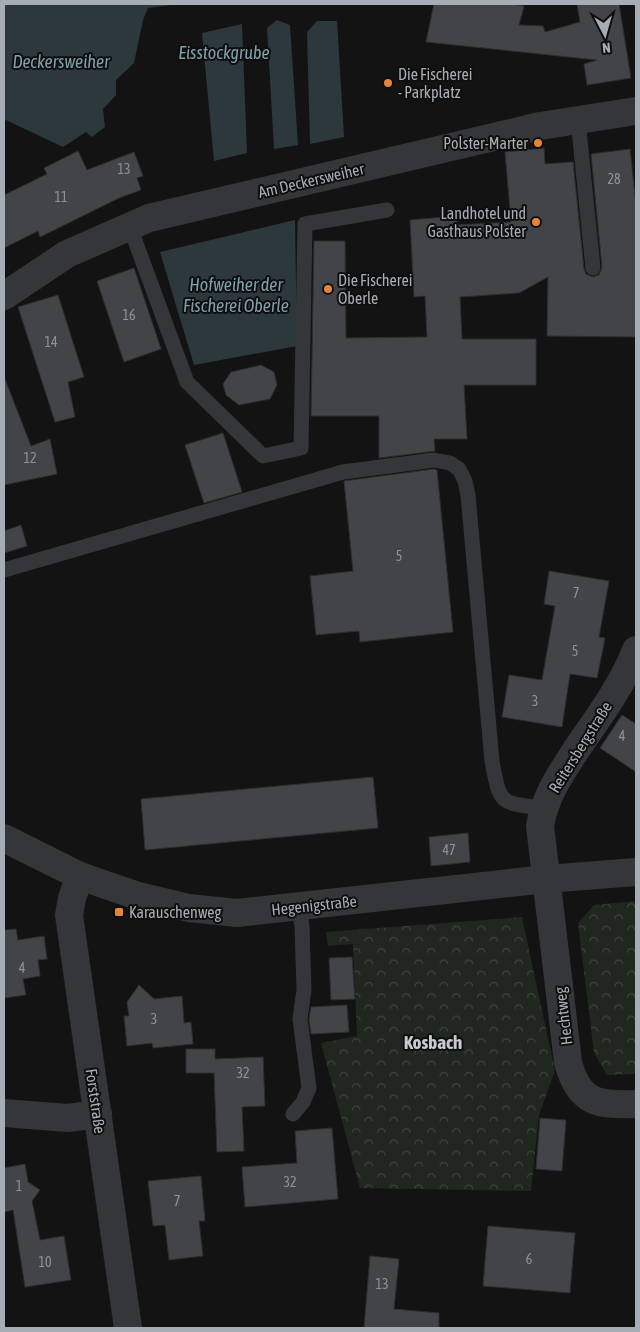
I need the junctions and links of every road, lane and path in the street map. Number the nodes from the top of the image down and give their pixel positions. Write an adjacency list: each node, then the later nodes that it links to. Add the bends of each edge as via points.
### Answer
1 (636, 111): 2 (street, Am Deckersweiher)
2 (578, 120): 4 (street, Am Deckersweiher, via 540,126 149,218); 5 (lane)
3 (387, 210): 4 (lane, via 305,224 301,448 263,456 186,382)
4 (130, 227): 6 (street, Am Deckersweiher, via 67,254)
5 (593, 268)
6 (4, 296)
7 (4, 570): 9 (lane, via 343,472 434,460 450,462 459,469 468,495 497,791 510,803)
8 (636, 650): 9 (street, Reitersbergstraße, via 628,670 558,777)
9 (543, 808): 13 (street, Reitersbergstraße, via 540,826)
10 (4, 838): 12 (street, Hegenigstraße)
11 (636, 872): 13 (street, Hegenigstraße)
12 (80, 876): 14 (street, Hegenigstraße, via 135,895 189,908 237,913); 17 (street, Forststraße, via 69,915)
13 (546, 879): 14 (street, Hegenigstraße); 15 (street, Hechtweg, via 572,1076 577,1088 600,1103)
14 (300, 906): 18 (lane, via 304,990 300,1019 309,1088)
15 (636, 1104)
16 (4, 1113): 17 (street, via 68,1118)
17 (98, 1114): 19 (street, Forststraße)
18 (293, 1114)
19 (128, 1328)

